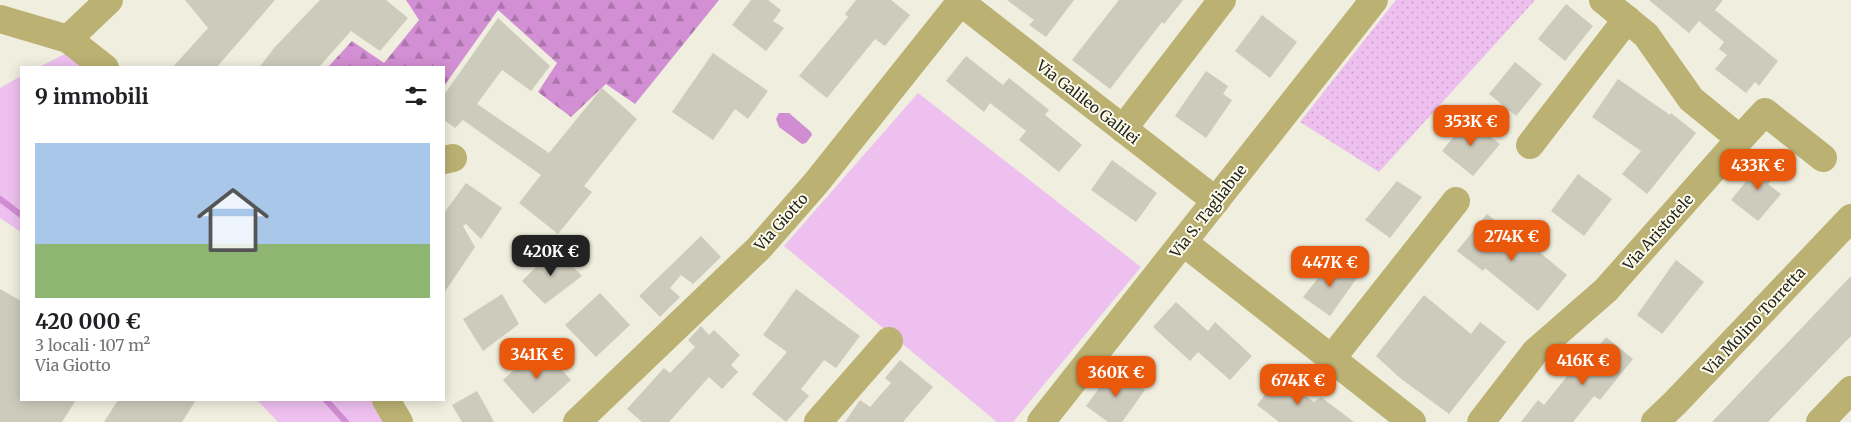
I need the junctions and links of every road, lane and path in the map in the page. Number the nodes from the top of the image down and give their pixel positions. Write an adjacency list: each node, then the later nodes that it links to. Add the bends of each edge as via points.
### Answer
1 (109, 0): 8 (street)
2 (1222, 0): 10 (street)
3 (1374, 0): 14 (street, Via S. Tagliabue)
4 (1604, 0): 7 (street)
5 (961, 1): 10 (street, Via Galileo Galilei); 24 (street, Via Giotto, via 816,183 759,248)
6 (0, 19): 8 (street)
7 (1627, 19): 11 (street, via 1646,35 1691,99); 12 (street)
8 (68, 39): 9 (street)
9 (103, 66)
10 (1123, 129): 14 (street, Via Galileo Galilei)
11 (1740, 139): 13 (street, Via Aristotele, via 1764,112); 27 (street, Via Aristotele, via 1606,290 1534,352)
12 (1530, 145)
13 (1823, 158)
14 (1216, 201): 17 (street, Via S. Tagliabue)
15 (1456, 201): 19 (street)
16 (1851, 219): 28 (street, Via Molino Torretta)
17 (1183, 242): 19 (street); 22 (street, Via S. Tagliabue)
18 (889, 341): 25 (street)
19 (1332, 358): 26 (street)
20 (1851, 390): 29 (street)
21 (387, 401): 23 (street)
22 (1055, 417)
23 (399, 422)
24 (578, 422)
25 (818, 422)
26 (1412, 422)
27 (1481, 422)
28 (1655, 422)
29 (1820, 422)

